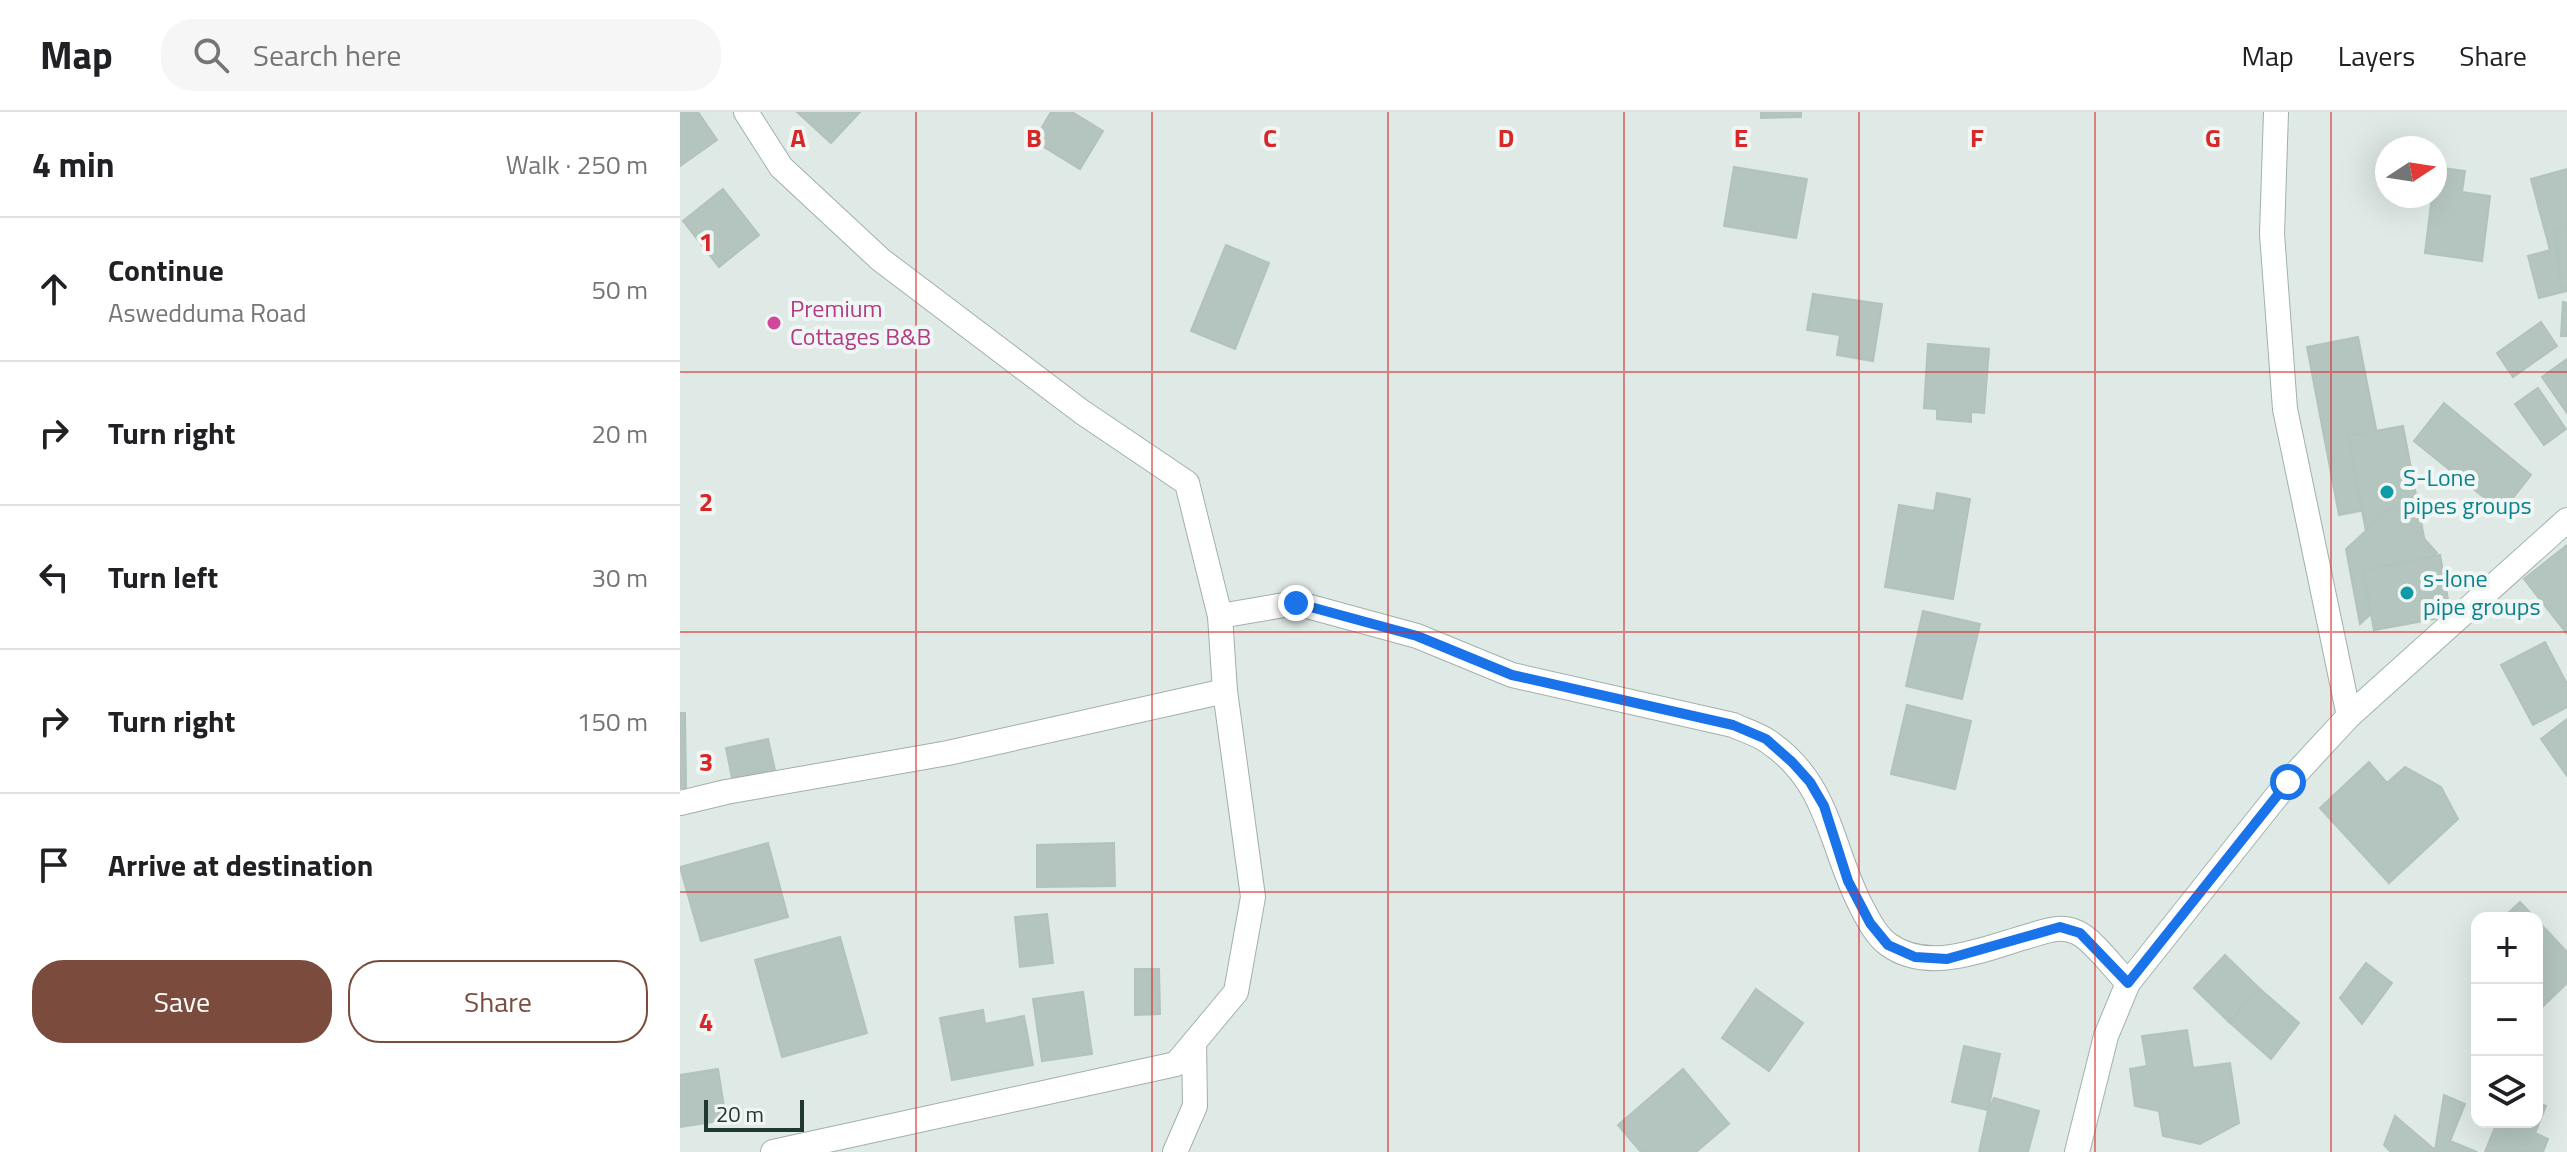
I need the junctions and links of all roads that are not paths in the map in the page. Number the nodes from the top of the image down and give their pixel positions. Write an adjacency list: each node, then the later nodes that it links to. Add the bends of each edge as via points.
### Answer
1 (746, 112): 4 (street, via 781,167 881,260 1082,412 1187,483)
2 (2276, 112): 6 (street, via 2272,234 2285,409)
3 (2567, 520): 6 (street)
4 (1220, 616): 5 (street); 8 (street, via 1296,603 1417,636 1512,675 1733,725 1766,739 1810,782 1824,806 1848,881 1888,945 1915,957 1947,959 2060,927 2080,933)
5 (1225, 691): 7 (street, via 948,753); 9 (street, via 1253,897 1236,992)
6 (2349, 716): 8 (street, via 2288,782)
7 (680, 803)
8 (2128, 983): 12 (street, via 2106,1036)
9 (1194, 1043): 10 (street, via 1176,1064); 11 (street, via 1195,1106)
10 (773, 1152)
11 (1175, 1152)
12 (2077, 1152)

